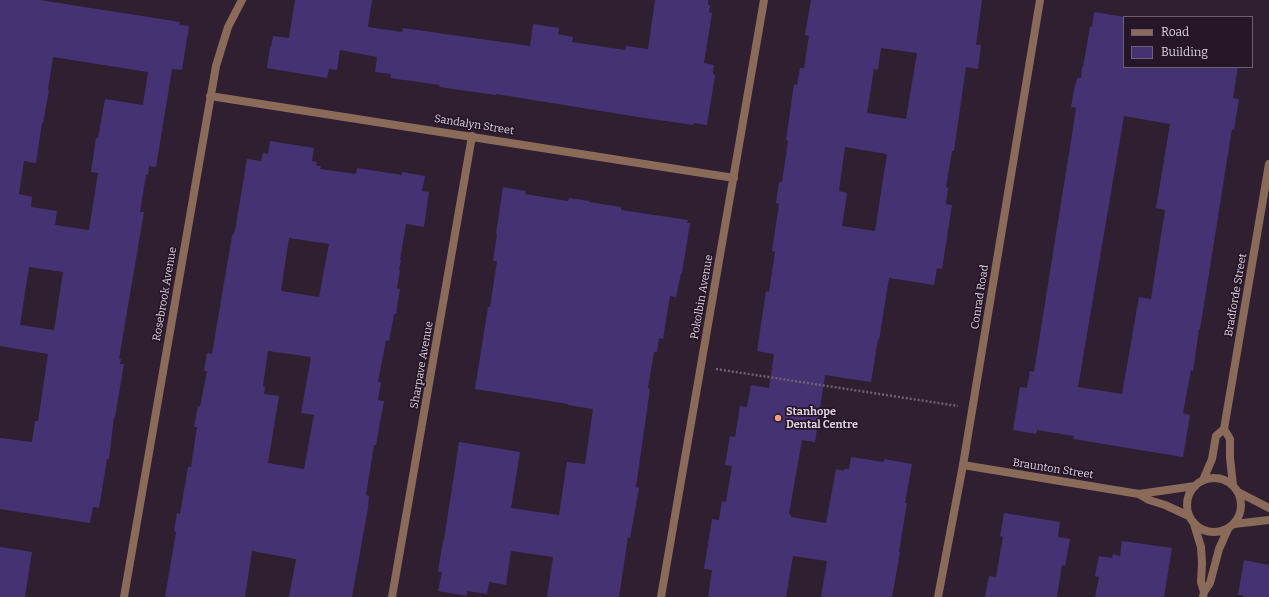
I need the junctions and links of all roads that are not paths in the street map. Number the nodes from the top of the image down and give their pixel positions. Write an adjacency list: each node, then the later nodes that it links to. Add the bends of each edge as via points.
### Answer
1 (764, 0): 7 (street, Pokolbin Avenue)
2 (1040, 0): 9 (street, Conrad Road)
3 (238, 1): 4 (street, Rosebrook Avenue, via 216,66)
4 (210, 96): 5 (street, Sandalyn Street); 21 (street, Rosebrook Avenue)
5 (472, 136): 7 (street, Sandalyn Street); 22 (street, Sharpave Avenue)
6 (1269, 164): 8 (street, Bradforde Street)
7 (734, 178): 23 (street, Pokolbin Avenue)
8 (1224, 429): 10 (street, Bradforde Street, via 1216,436 1212,459); 11 (street, Bradforde Street, via 1230,439)
9 (963, 465): 14 (street, Braunton Street); 24 (street, Conrad Road)
10 (1203, 480): 11 (street, via 1218,478); 12 (street)
11 (1233, 485): 13 (street)
12 (1195, 486): 14 (street, Braunton Street); 16 (street, via 1188,501)
13 (1238, 492): 15 (street); 19 (street, via 1242,510)
14 (1139, 494): 16 (street, Braunton Street)
15 (1269, 508)
16 (1189, 516): 18 (street)
17 (1269, 520): 19 (street)
18 (1194, 524): 19 (street, via 1210,532 1219,532); 20 (street, via 1201,547)
19 (1231, 527): 20 (street, via 1219,548 1210,583)
20 (1203, 595)
21 (124, 597)
22 (392, 597)
23 (661, 597)
24 (938, 597)

